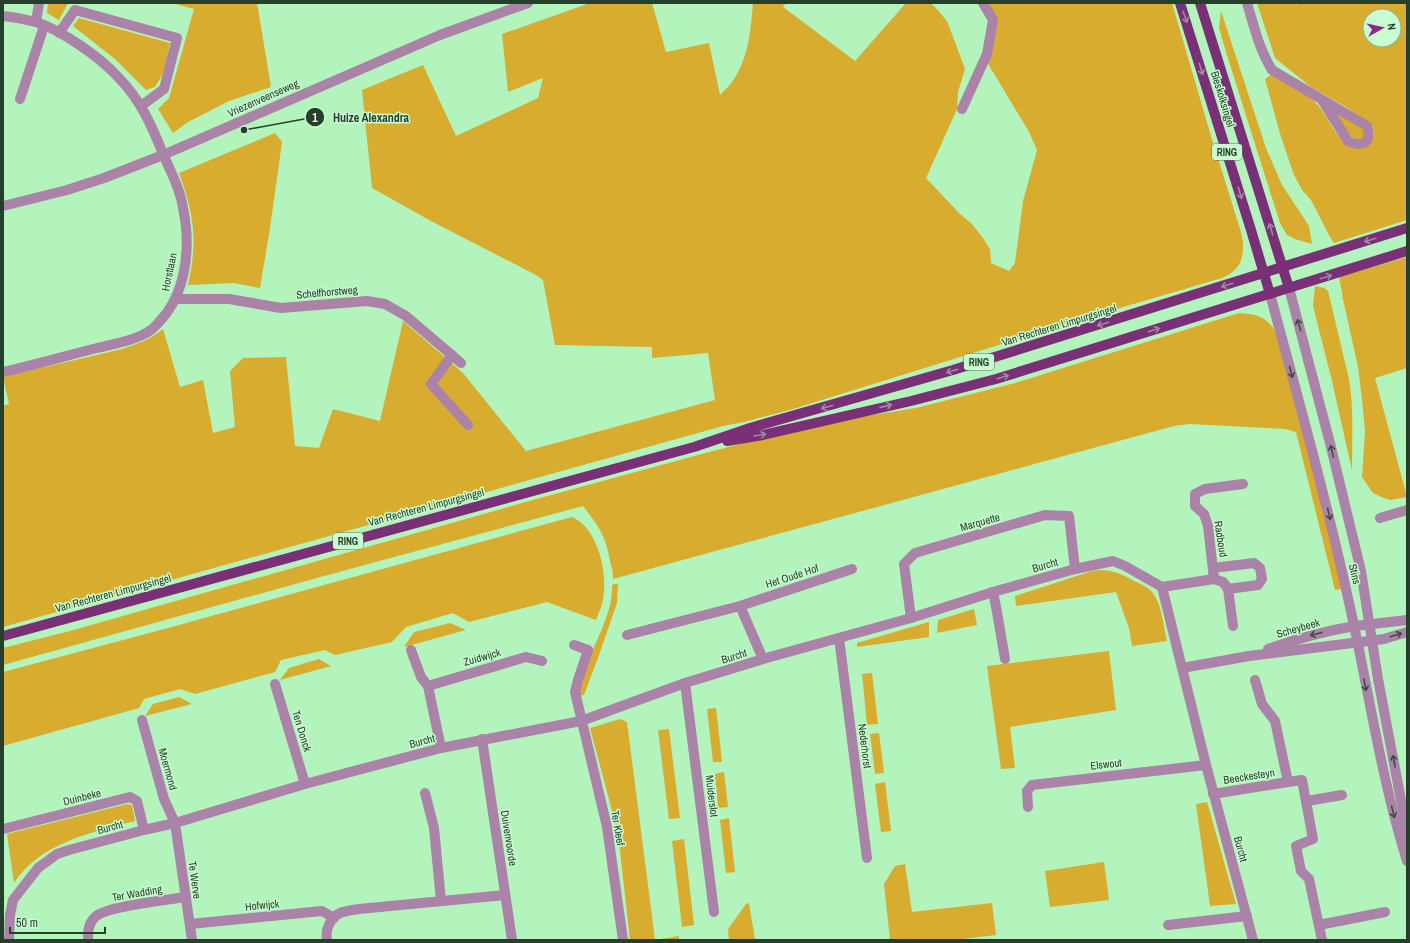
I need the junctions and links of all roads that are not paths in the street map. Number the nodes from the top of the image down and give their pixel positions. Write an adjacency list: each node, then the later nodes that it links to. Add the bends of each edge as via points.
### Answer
1 (39, 3): 8 (street)
2 (528, 3): 14 (street, Vriezenveenseweg, via 440,35)
3 (983, 3): 13 (street, via 994,20 987,54)
4 (1180, 3): 19 (main road, Bleskolksingel / RING, one-way to 19)
5 (1200, 3): 18 (main road, Bleskolksingel / RING, one-way to 5)
6 (1247, 3): 11 (street, via 1265,59 1272,70)
7 (3, 16): 8 (street, Horstlaan)
8 (40, 24): 9 (street, Horstlaan); 10 (street)
9 (59, 33): 12 (street, Horstlaan, via 96,58 118,77); 12 (street, via 76,10 177,38 164,89)
10 (20, 99)
11 (1322, 100): 11 (street, via 1367,126 1370,134 1368,140 1362,144 1348,141)
12 (141, 106): 14 (street, Horstlaan)
13 (962, 109)
14 (164, 155): 15 (street, Vriezenveenseweg, via 67,190); 22 (street, Horstlaan, via 177,184 186,227 183,277)
15 (3, 206)
16 (1407, 228): 18 (main road, Van Rechteren Limpurgsingel, one-way to 18)
17 (1407, 251): 20 (main road, Van Rechteren Limpurgsingel, one-way to 17)
18 (1282, 267): 19 (main road, Van Rechteren Limpurgsingel / RING); 20 (main road, Bleskolksingel / RING)
19 (1264, 273): 21 (main road, Bleskolksingel / RING); 27 (main road, Van Rechteren Limpurgsingel / RING, one-way to 27, via 954,370 750,428)
20 (1289, 288): 21 (main road, Van Rechteren Limpurgsingel / RING); 41 (street, Stins, one-way to 20, via 1361,571)
21 (1270, 294): 27 (main road, Van Rechteren Limpurgsingel / RING, one-way to 21, via 764,435 996,379); 43 (street, Stins, one-way to 43, via 1323,491)
22 (176, 299): 23 (street, Schelfhorstweg, via 229,299 281,308 367,301 385,304 406,316); 25 (street, Horstlaan, via 168,313 151,330 141,335)
23 (452, 355): 24 (street, Schelfhorstweg); 26 (street, via 431,384)
24 (461, 363)
25 (3, 372)
26 (468, 425)
27 (694, 447): 46 (main road, Van Rechteren Limpurgsingel / RING)
28 (1242, 484): 31 (street, Radboud, via 1205,489 1195,494 1195,506 1204,514 1208,526)
29 (1407, 510): 30 (street)
30 (1380, 518)
31 (1213, 568): 34 (street, Radboud); 36 (street, Radboud, via 1254,563 1260,568 1262,579 1258,585)
32 (852, 569): 38 (street, Het Oude Hof)
33 (1076, 569): 35 (street, Burcht, via 1113,561); 37 (street, Burcht); 39 (street, Marquette, via 1069,516 1045,516 915,553 904,564)
34 (1214, 580): 35 (street); 36 (street, via 1223,582)
35 (1162, 587): 56 (street, Burcht)
36 (1228, 589): 42 (street)
37 (993, 592): 39 (street, Burcht); 54 (street)
38 (740, 606): 45 (street, Het Oude Hof); 53 (street)
39 (911, 618): 47 (street, Burcht)
40 (1407, 620): 41 (street, Scheybeek)
41 (1370, 625): 43 (street, Scheybeek); 48 (street, Stins)
42 (1233, 626)
43 (1354, 626): 49 (street, Stins); 52 (street, Scheybeek, one-way to 52, via 1297,639)
44 (1407, 632): 48 (street, Scheybeek, one-way to 44)
45 (627, 635)
46 (3, 636)
47 (839, 638): 53 (street, Burcht); 77 (street, Nederhorst)
48 (1373, 641): 49 (street, Scheybeek); 76 (street, Stins, one-way to 48)
49 (1358, 643): 52 (street, Scheybeek); 78 (street, Stins, one-way to 78, via 1381,762)
50 (574, 645): 62 (street, Ter Kleef, via 588,650 575,692)
51 (411, 650): 60 (street, via 421,677)
52 (1249, 656): 56 (street, Scheybeek)
53 (763, 659): 58 (street, Burcht)
54 (1005, 659)
55 (542, 661): 60 (street, Zuidwijck, via 526,656)
56 (1182, 668): 65 (street, Burcht)
57 (1255, 680): 66 (street, Beeckesteyn, via 1262,704 1275,721)
58 (685, 683): 62 (street, Burcht); 82 (street, Muiderslot)
59 (275, 684): 67 (street, Ten Donck)
60 (428, 686): 64 (street)
61 (142, 720): 73 (street, Moermond, via 164,799)
62 (581, 721): 63 (street, Burcht); 94 (street, Ter Kleef, via 607,827)
63 (482, 740): 64 (street, Burcht); 79 (street, Duivenvoorde)
64 (441, 748): 67 (street, Burcht)
65 (1206, 765): 69 (street, Burcht); 72 (street, Elswout, via 1032,785 1027,791)
66 (1288, 782): 69 (street, Beeckesteyn); 71 (street, Beeckesteyn, via 1302,780)
67 (305, 784): 73 (street, Burcht)
68 (425, 793): 81 (street, via 434,828)
69 (1213, 794): 84 (street, Burcht)
70 (1342, 795): 71 (street)
71 (1307, 801): 88 (street, Beeckesteyn, via 1313,839 1296,846 1301,871 1309,879)
72 (1028, 807)
73 (175, 823): 75 (street, Burcht); 80 (street, Te Werve)
74 (3, 829): 75 (street, Duinbeke, via 130,797 137,801)
75 (144, 830): 89 (street, Burcht, via 69,850 48,860 31,876 13,900)
76 (1407, 841)
77 (867, 858)
78 (1407, 861)
79 (505, 895): 81 (street); 93 (street, Duivenvoorde)
80 (186, 897): 86 (street, Te Werve); 90 (street, Ter Wadding, via 109,909 95,916 88,927)
81 (441, 901): 85 (street, via 359,909 340,913)
82 (714, 912)
83 (1385, 912): 88 (street)
84 (1247, 916): 87 (street); 95 (street, Burcht)
85 (334, 918): 86 (street, Hofwijck, via 322,911); 92 (street, via 328,925)
86 (190, 924): 91 (street, Te Werve)
87 (1168, 925)
88 (1319, 925): 96 (street, Beeckesteyn)
89 (9, 940)
90 (88, 940)
91 (192, 940)
92 (327, 940)
93 (512, 940)
94 (622, 940)
95 (1253, 940)
96 (1322, 940)

